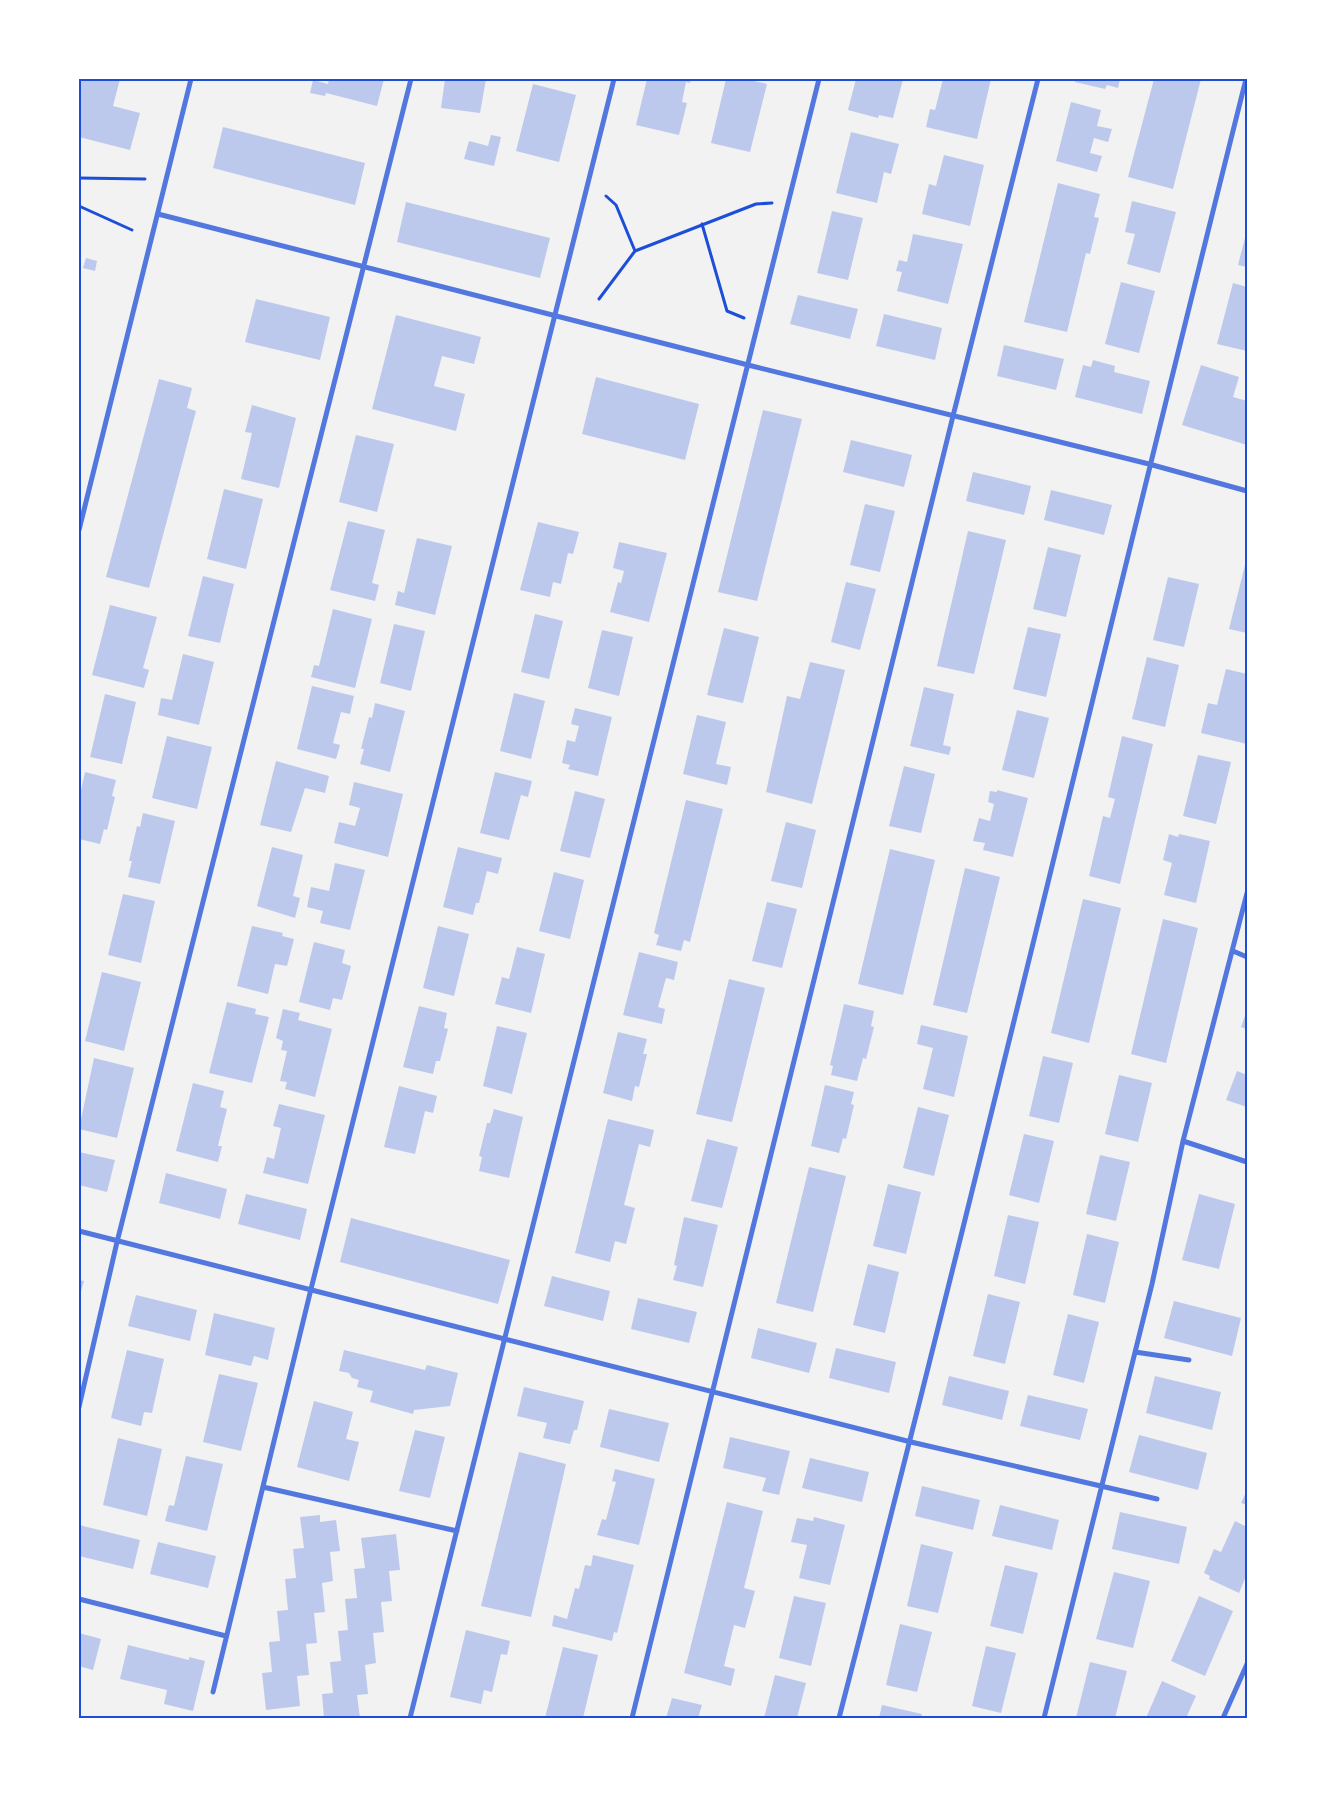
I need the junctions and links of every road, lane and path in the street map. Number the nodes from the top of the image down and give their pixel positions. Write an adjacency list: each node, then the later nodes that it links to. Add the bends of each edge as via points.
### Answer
1 (192, 79): 12 (street)
2 (411, 79): 16 (street)
3 (614, 79): 18 (street)
4 (819, 79): 20 (street)
5 (1038, 79): 21 (street)
6 (1246, 79): 22 (street)
7 (79, 178): 8 (path)
8 (145, 179)
9 (606, 196): 15 (path, via 616,206)
10 (773, 203): 13 (path, via 756,204)
11 (79, 206): 14 (path)
12 (158, 214): 16 (street); 24 (street)
13 (702, 224): 15 (path); 19 (path, via 727,311)
14 (132, 230)
15 (635, 251): 17 (path)
16 (364, 266): 18 (street); 31 (street)
17 (599, 299)
18 (554, 315): 20 (street); 32 (street)
19 (745, 318)
20 (748, 365): 21 (street); 33 (street)
21 (953, 416): 22 (street); 36 (street)
22 (1149, 464): 23 (street); 38 (street)
23 (1247, 491)
24 (79, 530)
25 (1247, 893): 26 (street)
26 (1233, 951): 27 (street); 28 (street)
27 (1247, 957)
28 (1183, 1141): 29 (street); 34 (street)
29 (1247, 1162)
30 (79, 1231): 31 (street)
31 (117, 1242): 32 (street); 37 (street)
32 (311, 1289): 33 (street); 40 (street)
33 (505, 1338): 36 (street); 42 (street)
34 (1135, 1352): 35 (street); 39 (street)
35 (1189, 1360)
36 (713, 1391): 38 (street); 48 (street)
37 (79, 1407)
38 (911, 1442): 39 (street); 49 (street)
39 (1103, 1485): 41 (street); 50 (street)
40 (263, 1486): 42 (street); 44 (street)
41 (1157, 1499)
42 (456, 1531): 47 (street)
43 (79, 1598): 44 (street)
44 (226, 1636): 46 (street)
45 (1247, 1664): 51 (street)
46 (213, 1692)
47 (410, 1718)
48 (632, 1718)
49 (839, 1718)
50 (1044, 1718)
51 (1223, 1718)

